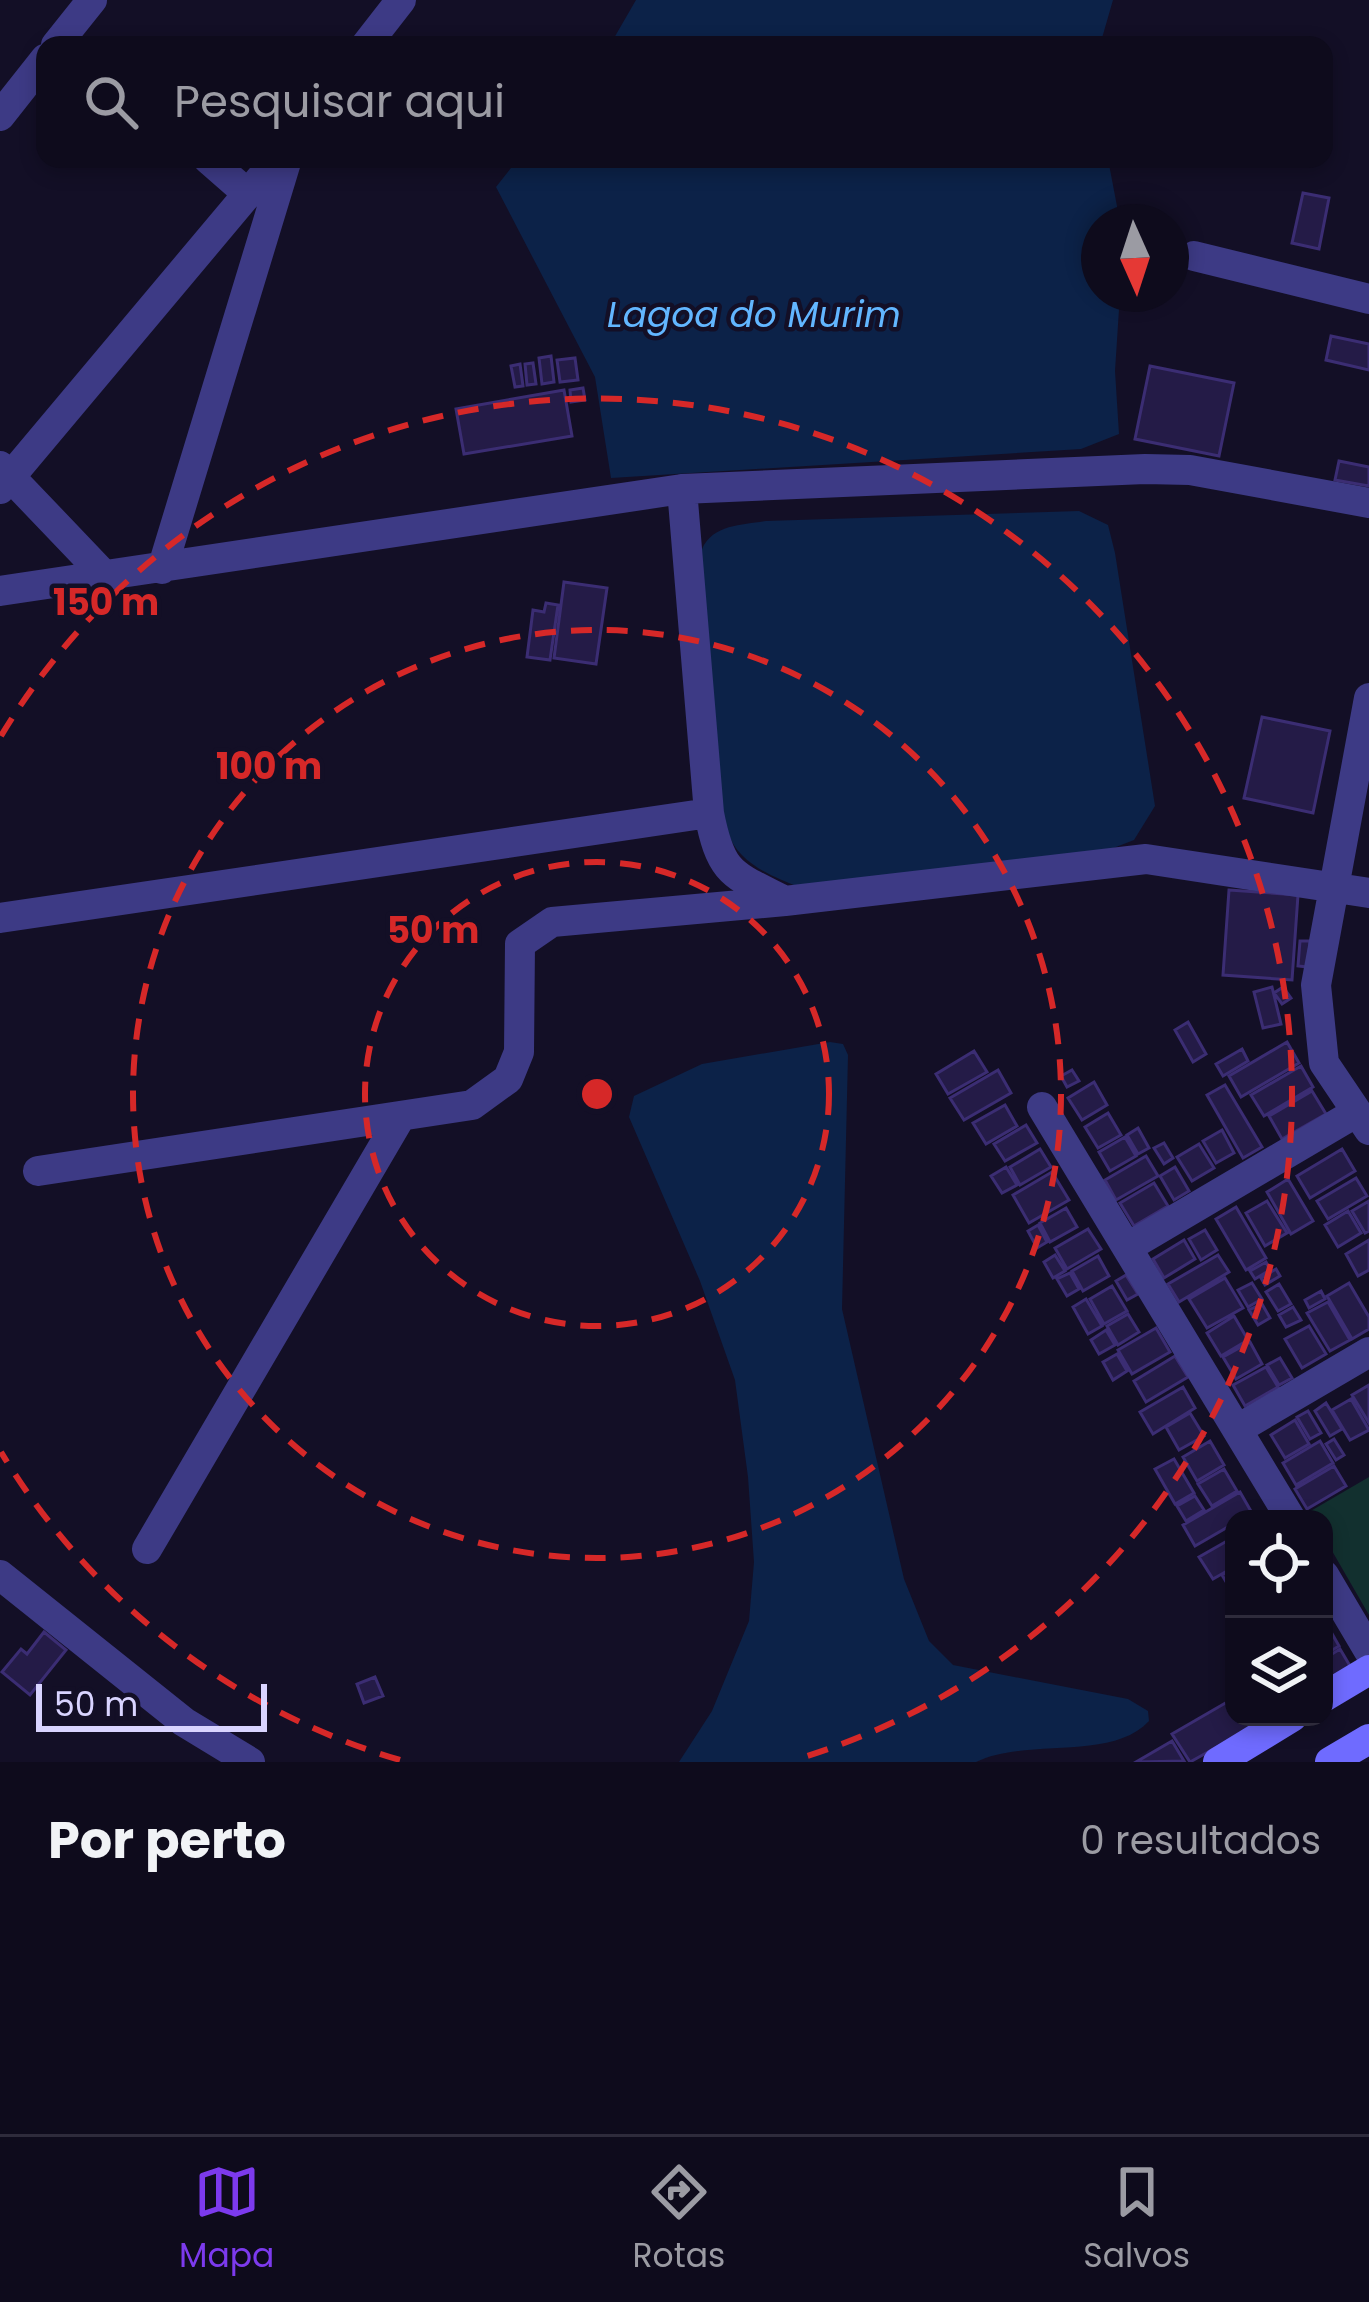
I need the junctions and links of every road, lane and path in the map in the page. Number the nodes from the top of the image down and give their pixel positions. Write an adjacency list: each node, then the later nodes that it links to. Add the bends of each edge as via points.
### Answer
1 (92, 0): 3 (street)
2 (401, 0): 4 (street)
3 (70, 36)
4 (373, 36)
5 (36, 70): 6 (street)
6 (0, 116)
7 (218, 168): 10 (street)
8 (270, 168): 10 (street)
9 (284, 168): 16 (street)
10 (248, 194): 13 (street)
11 (1194, 256): 12 (street)
12 (1369, 299)
13 (3, 477): 17 (street)
14 (682, 489): 15 (street, via 1145,469); 16 (street); 20 (street)
15 (1369, 503)
16 (163, 569): 17 (street)
17 (106, 578): 18 (street)
18 (0, 591)
19 (1369, 698): 21 (street)
20 (710, 813): 23 (street, via 717,854 735,876); 24 (street)
21 (1331, 885): 22 (street); 23 (street, via 1146,859); 27 (street, via 1317,1023 1324,1063)
22 (1369, 893)
23 (785, 901): 26 (street, via 552,922 530,933 520,944 519,1052 508,1078 472,1105)
24 (0, 918)
25 (1042, 1107): 29 (street)
26 (401, 1116): 28 (street); 33 (street)
27 (1363, 1121): 29 (street)
28 (38, 1171)
29 (1127, 1247): 31 (street)
30 (1369, 1352): 31 (street)
31 (1238, 1429): 32 (street)
32 (1286, 1510)
33 (147, 1549)
34 (0, 1575): 41 (street, via 165,1708)
35 (1333, 1590): 36 (street)
36 (1369, 1652)
37 (1369, 1670): 38 (main road)
38 (1333, 1692)
39 (1277, 1726): 42 (main road)
40 (1369, 1739): 43 (main road)
41 (250, 1762)
42 (1218, 1762)
43 (1330, 1762)

